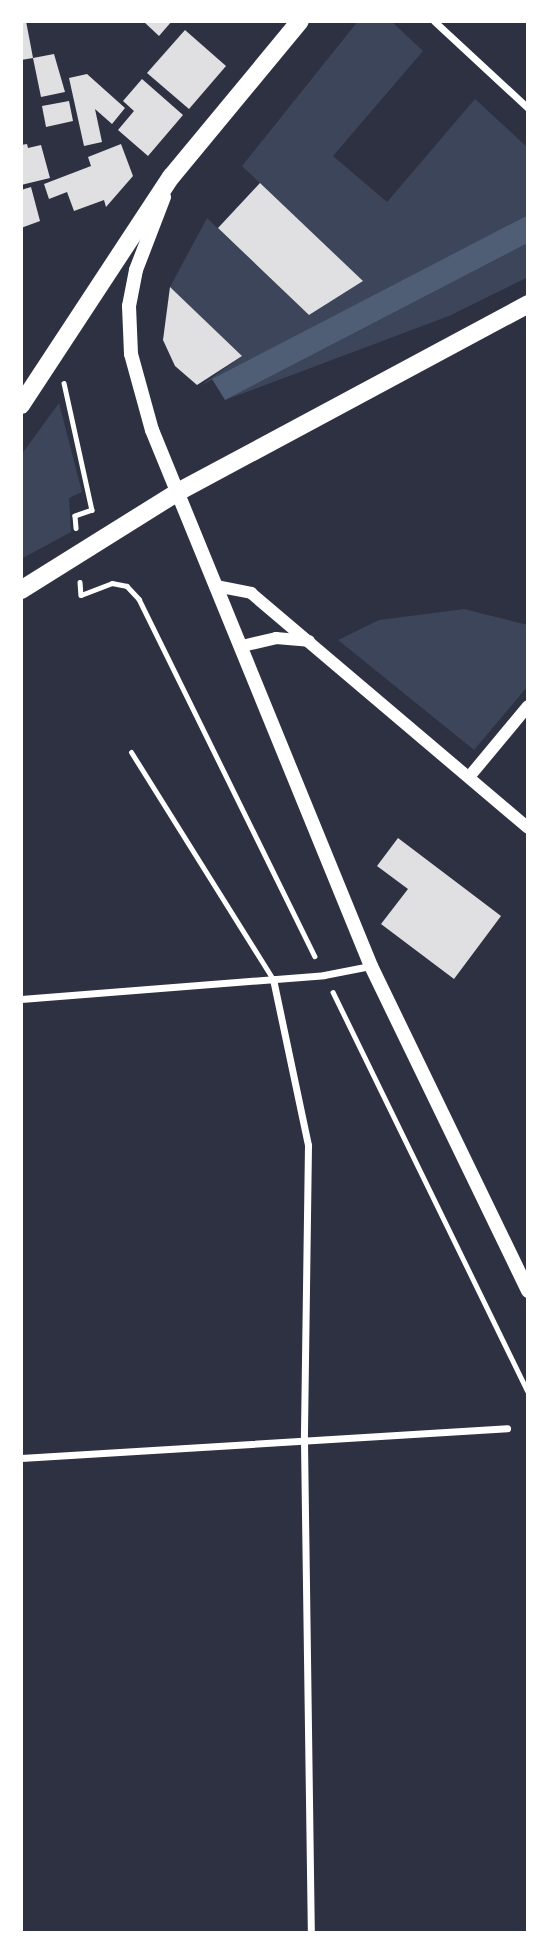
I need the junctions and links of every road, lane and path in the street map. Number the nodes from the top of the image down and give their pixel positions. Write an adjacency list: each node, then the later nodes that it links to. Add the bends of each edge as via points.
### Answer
1 (300, 21): 4 (main road)
2 (434, 21): 3 (street)
3 (528, 108)
4 (171, 177): 6 (main road); 8 (main road, via 136,270 129,306 131,354 140,393)
5 (528, 304): 8 (main road)
6 (58, 352): 7 (main road); 9 (path, via 92,510 75,516)
7 (23, 398)
8 (176, 493): 9 (main road); 10 (main road)
9 (77, 557): 11 (main road); 12 (path, via 81,595 112,583 127,586)
10 (216, 586): 13 (street, via 251,593); 14 (main road)
11 (21, 590)
12 (139, 599)
13 (312, 642): 14 (street, via 292,637); 17 (street)
14 (242, 646): 19 (main road)
15 (528, 706): 17 (street)
16 (131, 752): 20 (lane)
17 (469, 777): 18 (street)
18 (528, 828)
19 (371, 966): 20 (street); 22 (main road)
20 (273, 979): 21 (street); 24 (street, via 309,1145)
21 (21, 999)
22 (528, 1291)
23 (507, 1428): 24 (street)
24 (304, 1442): 25 (street); 26 (street)
25 (21, 1458)
26 (311, 1933)

